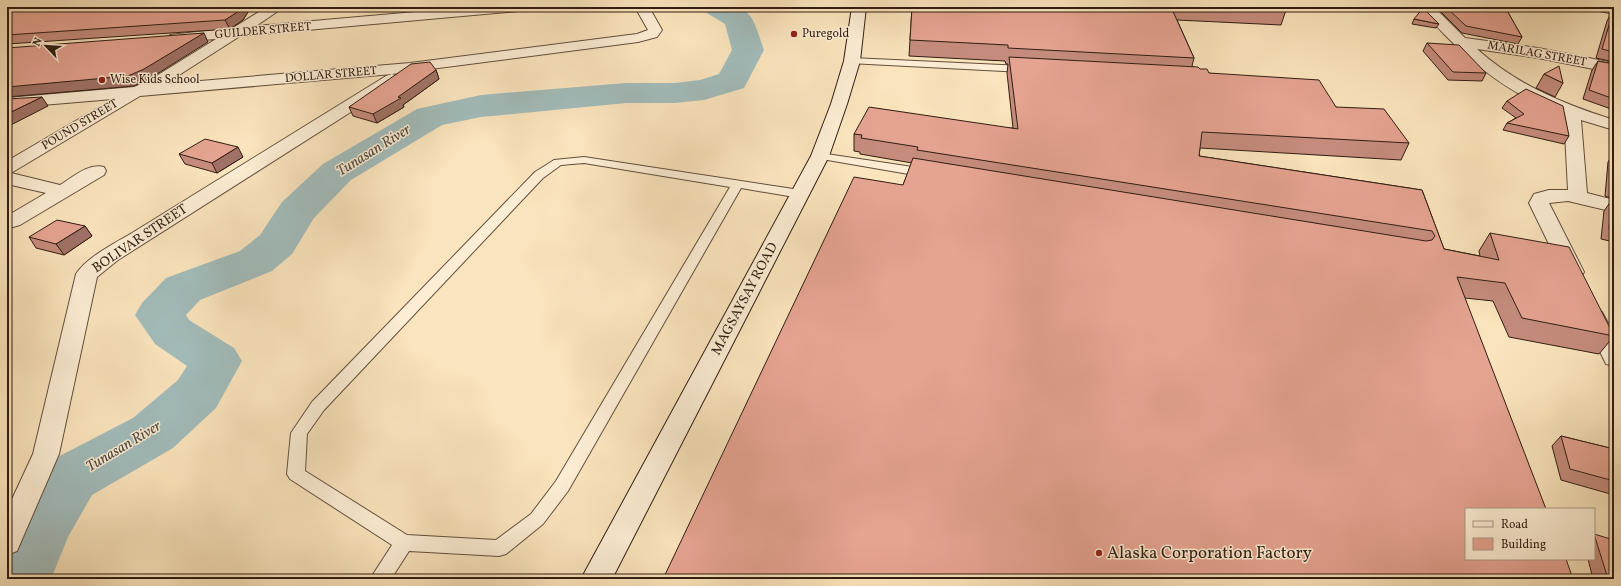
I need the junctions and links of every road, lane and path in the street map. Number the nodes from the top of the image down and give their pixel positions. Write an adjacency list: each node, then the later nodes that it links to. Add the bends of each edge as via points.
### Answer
1 (277, 7): 8 (street, POUND STREET)
2 (518, 7): 8 (street, GUILDER STREET)
3 (642, 7): 12 (street, DOLLAR STREET, via 655,30 652,34 638,38)
4 (859, 7): 11 (street, MAGSAYSAY ROAD)
5 (1426, 7): 10 (street)
6 (1600, 7): 7 (street)
7 (1614, 10)
8 (235, 34): 9 (street, GUILDER STREET); 15 (street, POUND STREET, via 156,83)
9 (164, 39)
10 (1459, 42): 13 (street, MARILAG STREET, via 1538,53); 17 (street, via 1496,73 1524,90)
11 (852, 61): 14 (lane); 19 (street, MAGSAYSAY ROAD)
12 (410, 68): 15 (street, DOLLAR STREET); 31 (street, BOLIVAR STREET, via 139,237 87,274 46,454)
13 (1614, 68)
14 (1038, 70)
15 (134, 93): 16 (street, DOLLAR STREET); 20 (street, POUND STREET)
16 (7, 103)
17 (1572, 113): 18 (street); 27 (street)
18 (1614, 126)
19 (820, 156): 22 (lane); 26 (street, MAGSAYSAY ROAD)
20 (7, 169)
21 (97, 170): 25 (street)
22 (934, 175)
23 (7, 178): 25 (street)
24 (738, 184): 26 (lane); 32 (lane, via 562,486 537,520 499,548); 32 (lane, via 584,160 558,162 539,176 318,406 298,433 296,474)
25 (62, 191): 29 (street)
26 (800, 194): 34 (street, MAGSAYSAY ROAD)
27 (1578, 198): 28 (street); 30 (street, via 1548,195 1541,198 1539,203)
28 (1614, 206)
29 (13, 221)
30 (1614, 358)
31 (7, 542)
32 (404, 543): 33 (lane)
33 (380, 579)
34 (596, 579)

